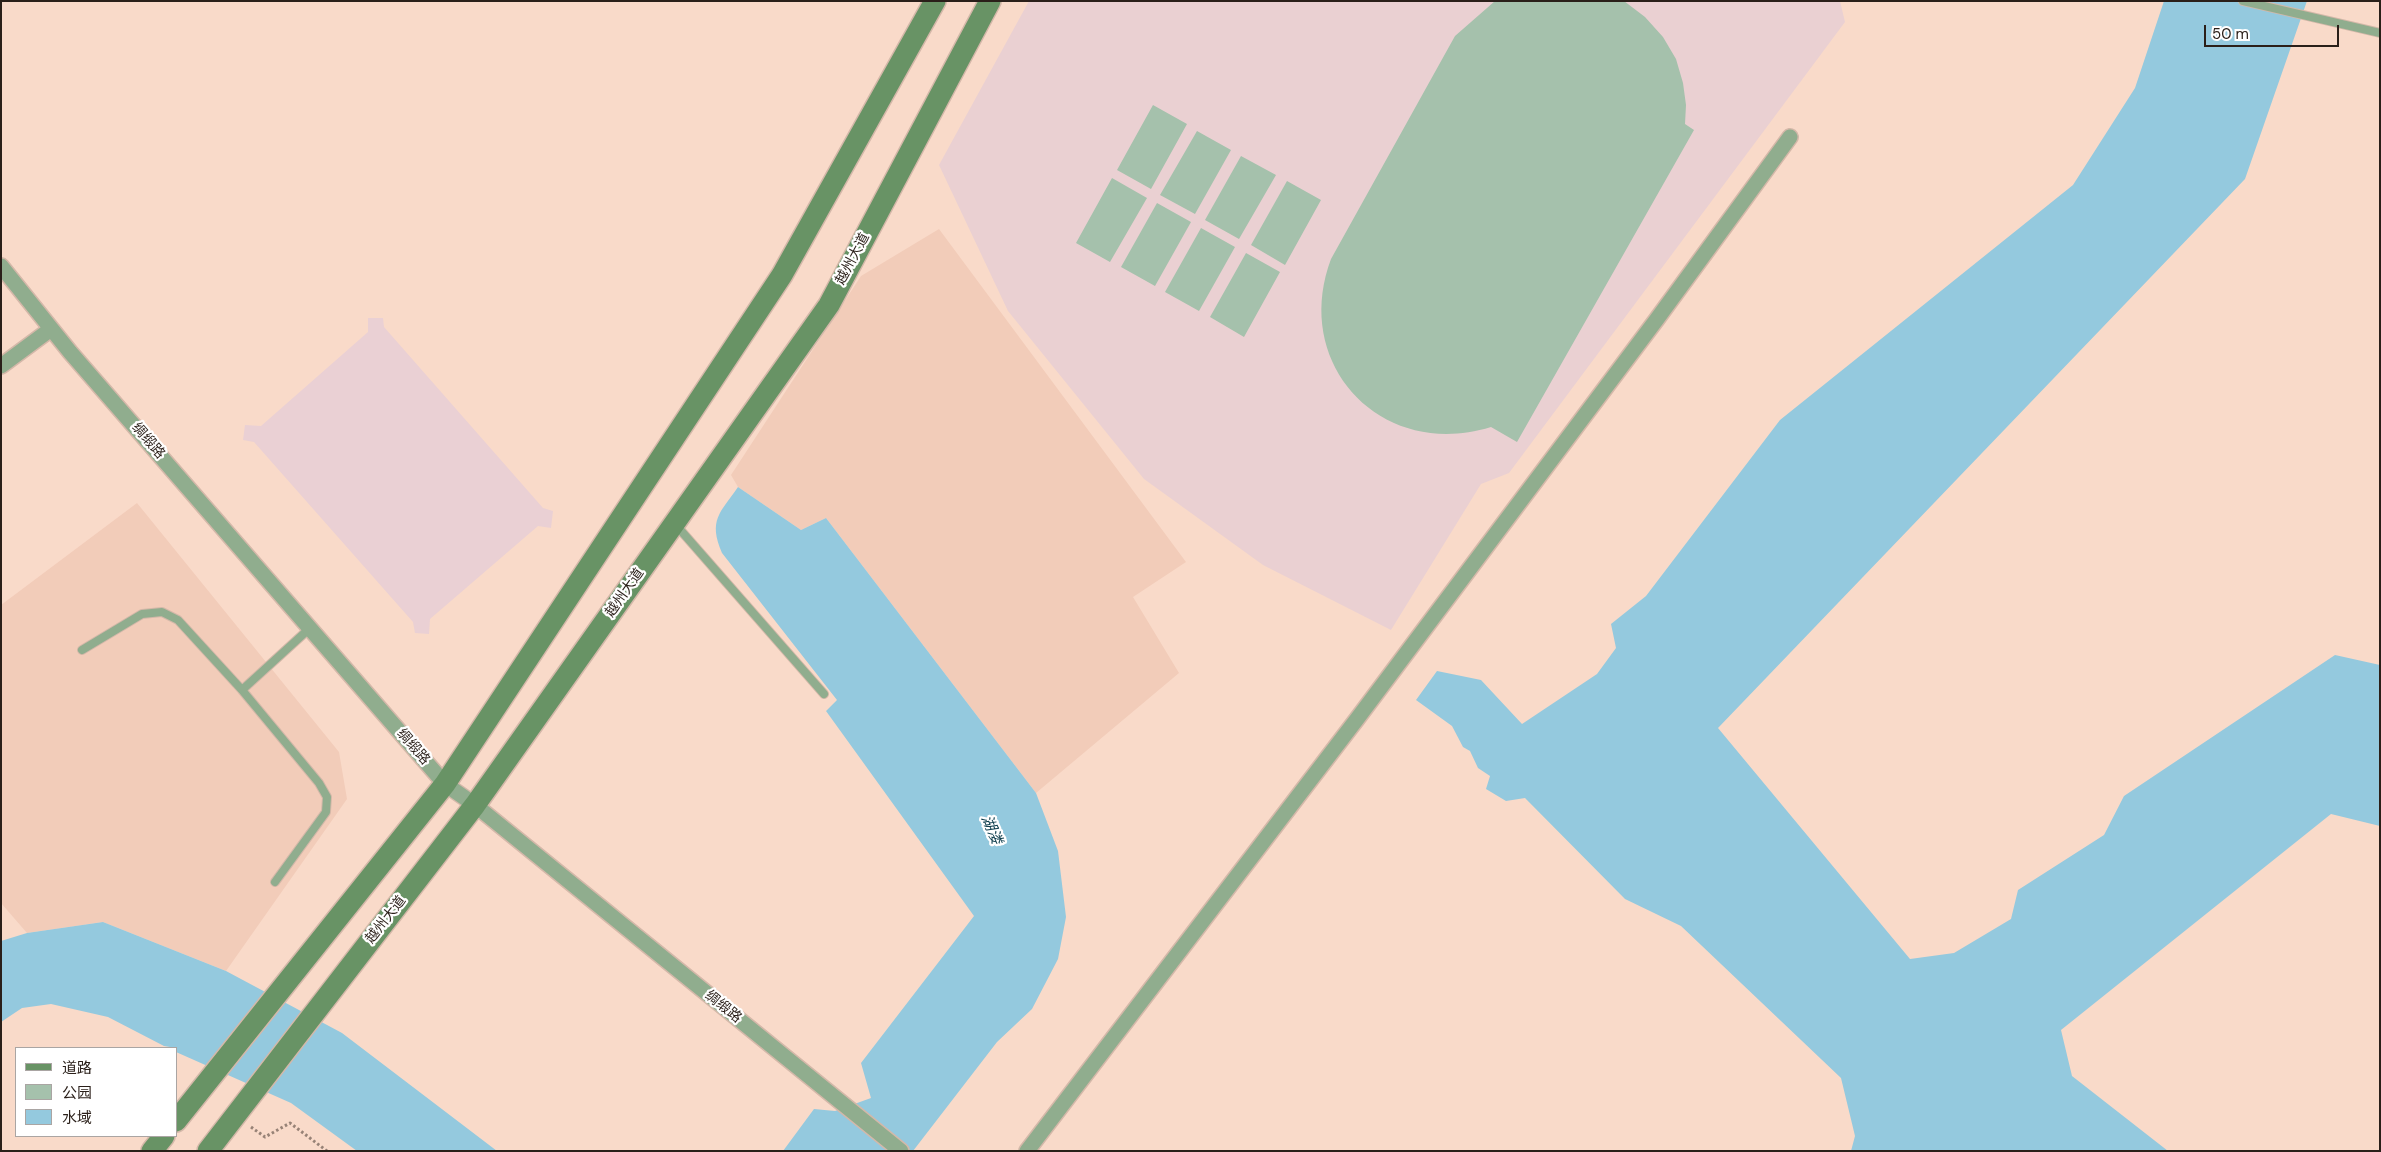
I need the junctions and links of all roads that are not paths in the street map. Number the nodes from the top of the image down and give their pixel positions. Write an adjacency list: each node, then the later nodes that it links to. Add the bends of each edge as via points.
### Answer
1 (935, 1): 14 (main road, via 782,275)
2 (990, 1): 9 (main road, 越州大道, via 829,305)
3 (2243, 1): 4 (lane)
4 (2380, 33)
5 (1790, 137): 22 (street, via 1357,719)
6 (1, 266): 7 (street, 绸缎路)
7 (51, 329): 8 (street); 10 (street, 绸缎路)
8 (1, 366)
9 (674, 524): 13 (lane); 15 (main road, 越州大道)
10 (310, 628): 12 (lane); 14 (street, 绸缎路)
11 (82, 650): 12 (lane, via 142,614 162,612 178,620)
12 (242, 690): 16 (lane, via 328,797 326,812)
13 (824, 694)
14 (445, 784): 15 (street, 绸缎路); 17 (main road)
15 (475, 806): 20 (main road, 越州大道); 21 (street, 绸缎路)
16 (275, 882)
17 (178, 1119)
18 (163, 1137): 19 (main road)
19 (152, 1151)
20 (208, 1151)
21 (900, 1151)
22 (1027, 1151)

